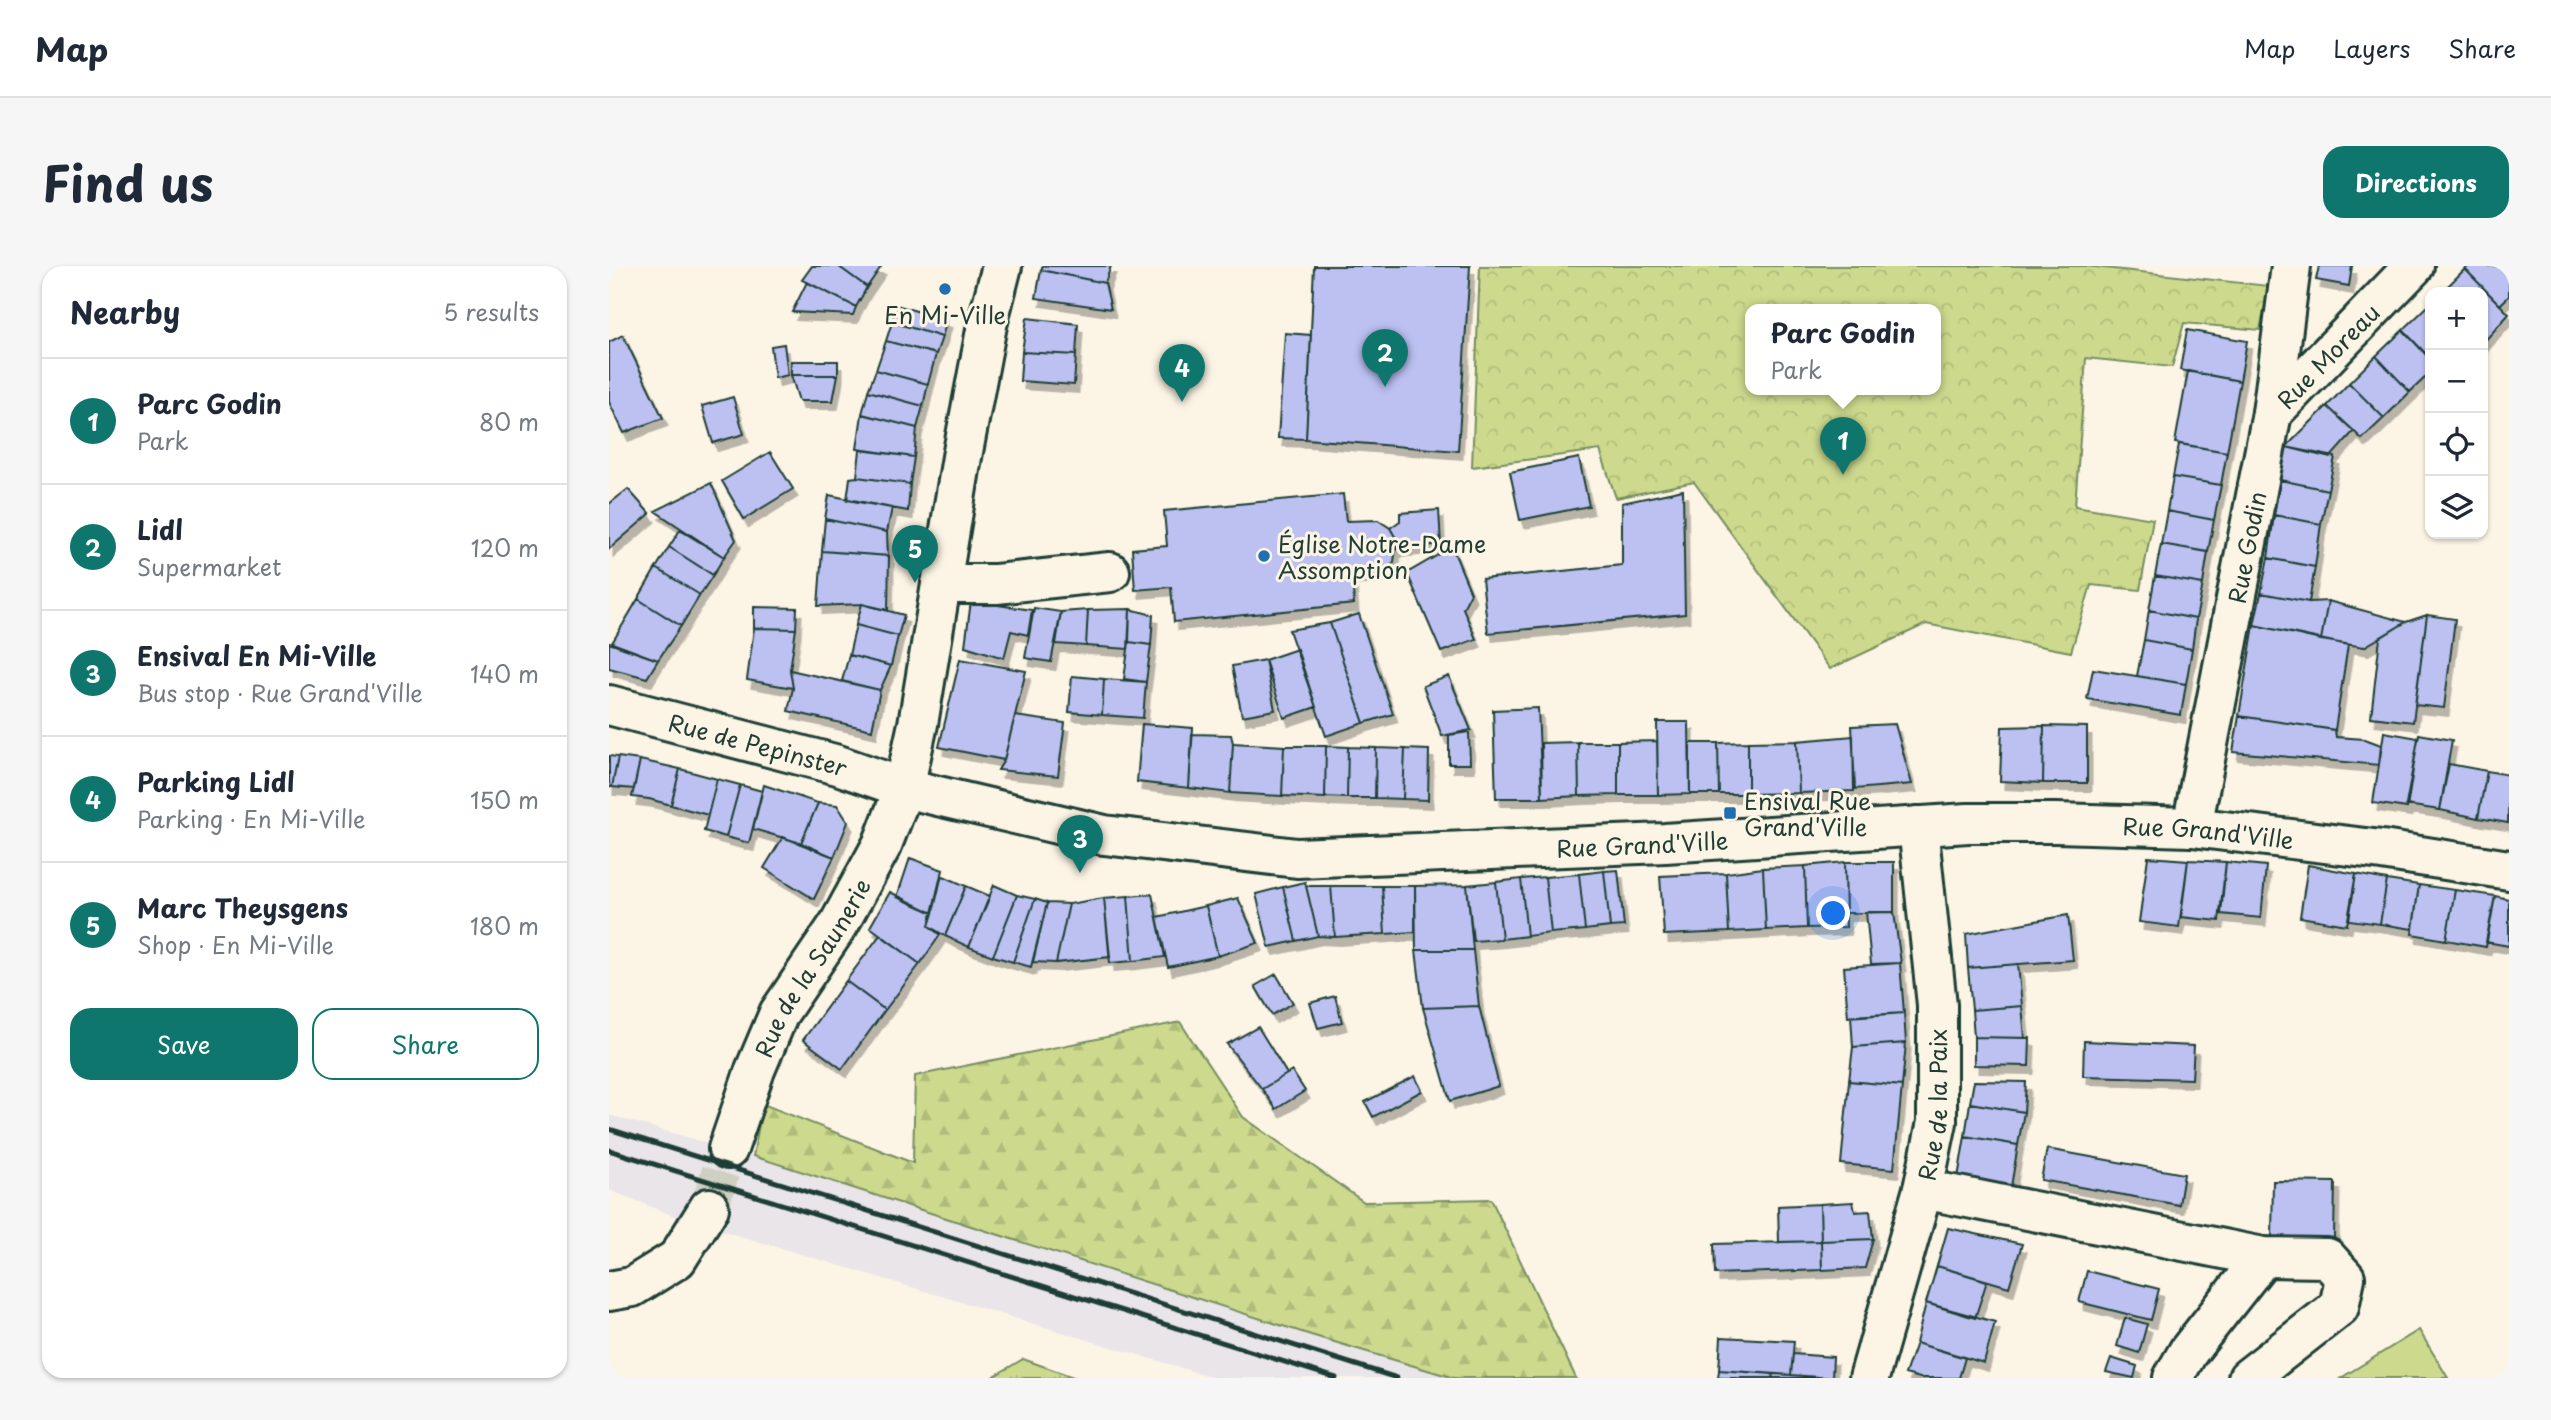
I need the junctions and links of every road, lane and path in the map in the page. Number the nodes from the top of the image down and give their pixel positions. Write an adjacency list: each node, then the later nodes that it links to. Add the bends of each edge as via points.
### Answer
1 (1002, 266): 6 (street, via 987,325)
2 (2291, 266): 4 (street, Rue Godin)
3 (2414, 266): 4 (street, Rue Moreau)
4 (2272, 413): 10 (street, Rue Godin)
5 (1110, 572): 6 (street, via 996,584)
6 (941, 584): 8 (street)
7 (609, 705): 8 (street, Rue de Pepinster, via 838,765)
8 (904, 788): 9 (street, Rue Grand'Ville, via 1104,835 1297,858 1652,844); 12 (street, Rue de la Saunerie, via 882,845 839,924 779,1013)
9 (1918, 826): 10 (street, Rue Grand'Ville); 13 (street, Rue de la Paix, via 1937,1005 1937,1122)
10 (2192, 827): 11 (street, Rue Grand'Ville)
11 (2509, 870)
12 (728, 1149)
13 (1923, 1189): 15 (street); 17 (street, Rue de la Paix)
14 (709, 1208): 16 (street, via 677,1259 632,1287)
15 (2263, 1257): 18 (street); 19 (street, via 2327,1258 2345,1278 2339,1307)
16 (609, 1291)
17 (1869, 1378)
18 (2173, 1378)
19 (2248, 1378)

